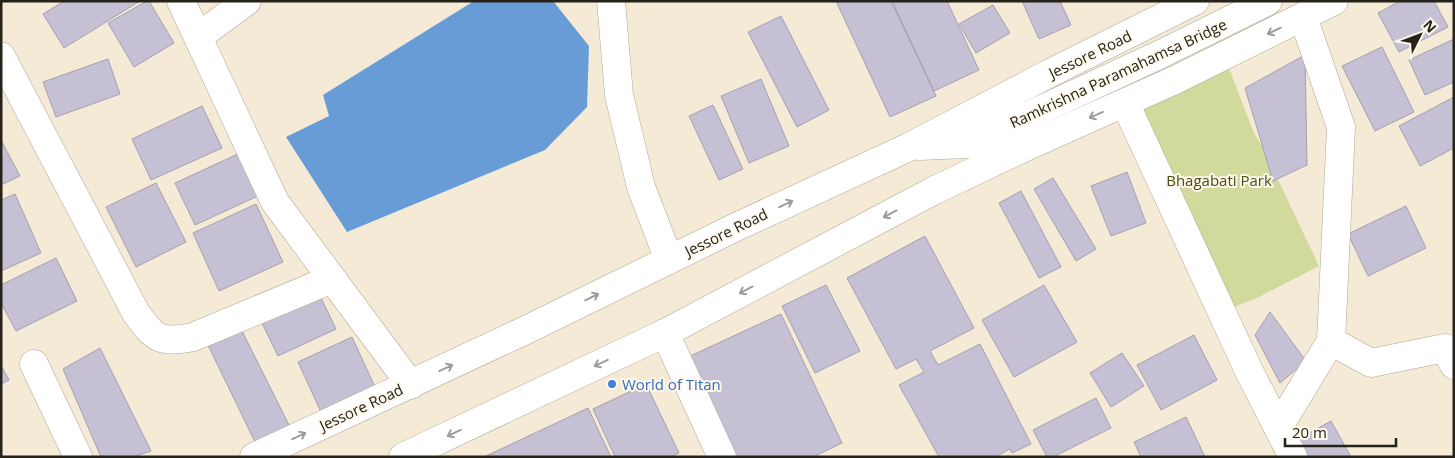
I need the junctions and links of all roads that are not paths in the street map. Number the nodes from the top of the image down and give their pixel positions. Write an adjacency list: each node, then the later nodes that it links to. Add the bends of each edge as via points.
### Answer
1 (181, 1): 8 (main road)
2 (248, 1): 8 (main road)
3 (611, 1): 14 (main road, via 619,95 641,187)
4 (1268, 1): 11 (main road, Ramkrishna Paramahamsa Bridge)
5 (1334, 1): 7 (main road)
6 (1190, 2): 12 (main road, Jessore Road)
7 (1303, 17): 10 (main road, one-way to 10); 17 (main road, via 1341,127)
8 (198, 37): 15 (main road, via 275,202)
9 (1, 56): 15 (main road, via 136,313 160,339 193,337)
10 (1125, 102): 13 (main road, one-way to 13); 21 (main road)
11 (967, 144): 12 (main road); 13 (main road)
12 (909, 147): 14 (main road, Jessore Road, one-way to 12)
13 (933, 191): 16 (main road, one-way to 16)
14 (669, 260): 20 (main road, Jessore Road, one-way to 14)
15 (332, 278): 20 (main road)
16 (665, 333): 24 (main road, one-way to 24); 25 (main road)
17 (1331, 341): 19 (main road, via 1371,363 1445,348); 21 (main road)
18 (34, 364): 22 (main road)
19 (1454, 365)
20 (411, 385): 23 (main road, Jessore Road, one-way to 20)
21 (1278, 428): 26 (main road)
22 (78, 457)
23 (254, 457)
24 (402, 457)
25 (722, 457)
26 (1293, 457)

